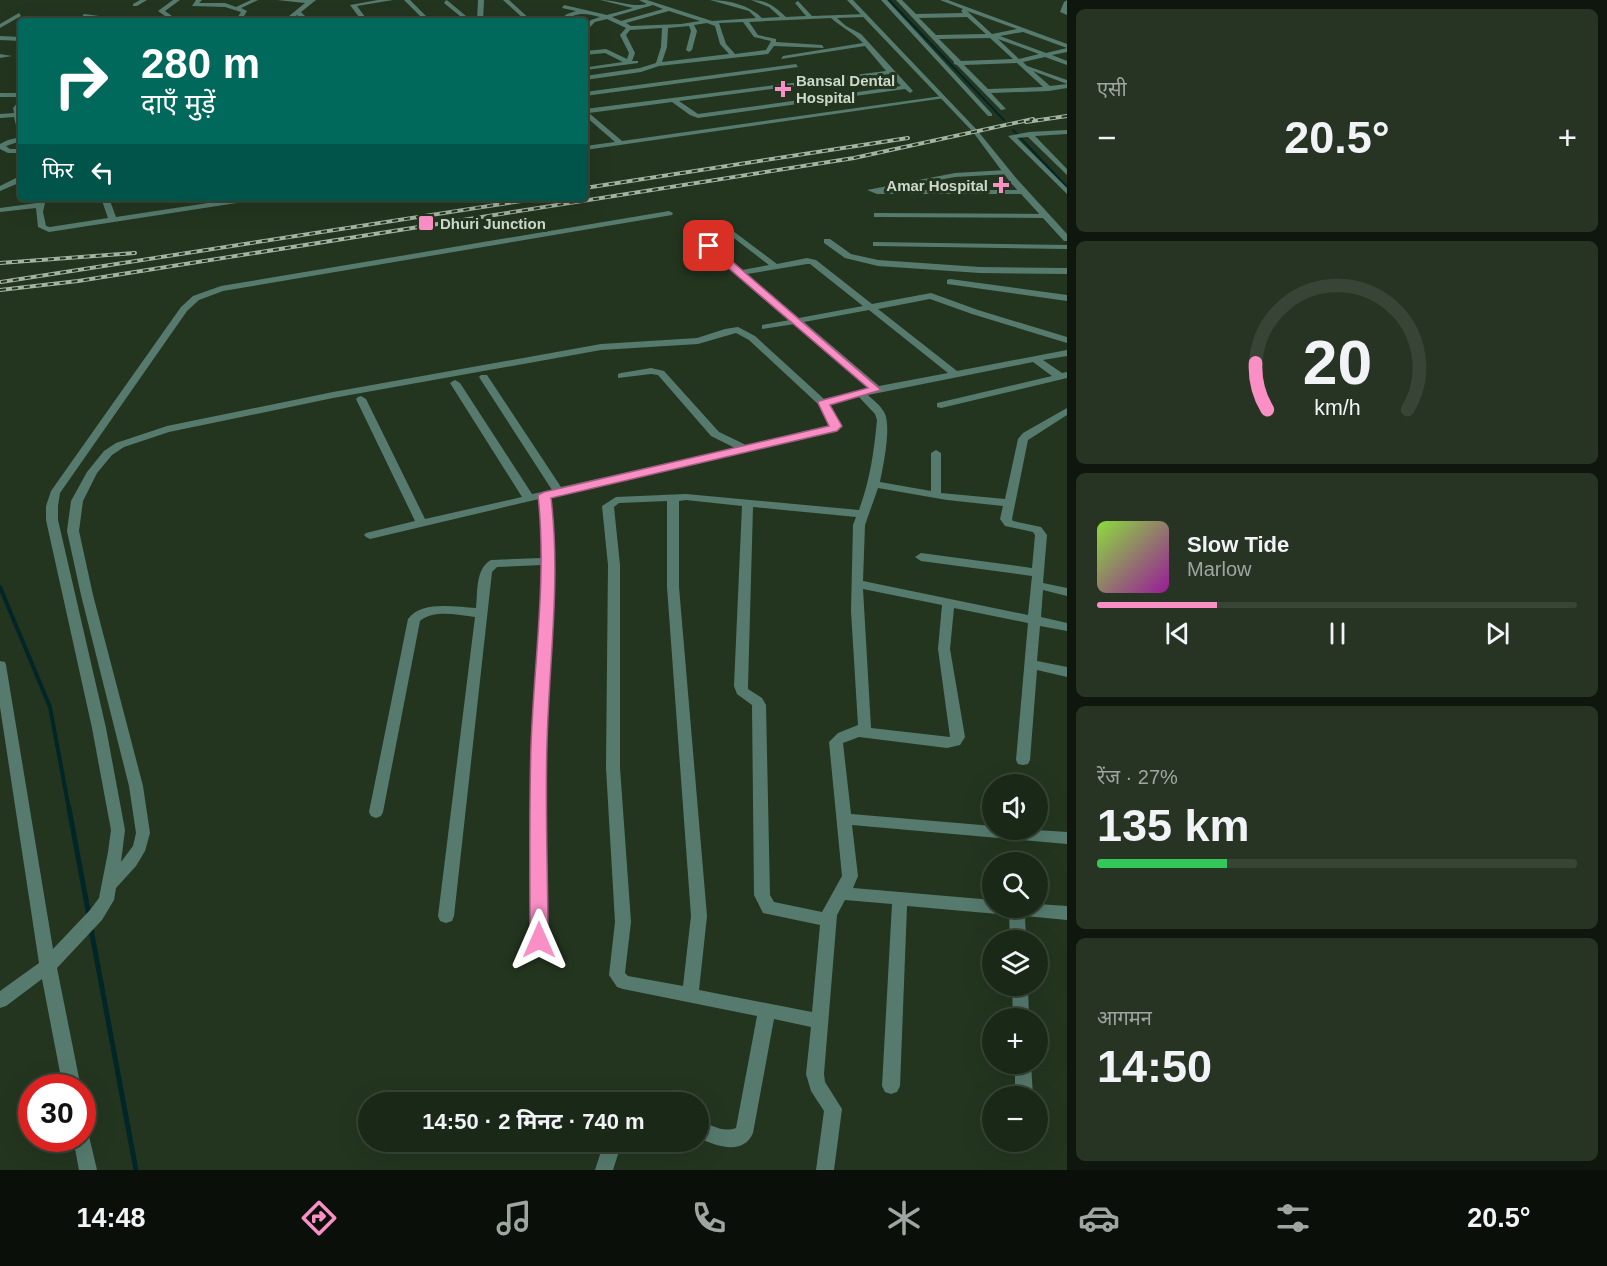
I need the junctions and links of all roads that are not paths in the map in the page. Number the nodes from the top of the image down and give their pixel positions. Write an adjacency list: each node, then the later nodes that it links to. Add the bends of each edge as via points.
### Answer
1 (144, 0): 25 (street)
2 (177, 0): 46 (street, via 161,11)
3 (199, 0): 29 (street, via 194,5)
4 (255, 0): 29 (street)
5 (280, 0): 18 (street)
6 (390, 0): 50 (street, via 353,5)
7 (407, 0): 51 (street)
8 (481, 0): 53 (street)
9 (506, 0): 54 (street)
10 (603, 0): 23 (street)
11 (713, 0): 58 (street, via 752,10)
12 (754, 0): 57 (street, via 771,6)
13 (850, 0): 37 (street)
14 (884, 0): 93 (street)
15 (899, 0): 16 (street); 40 (street)
16 (907, 0)
17 (943, 0): 26 (street)
18 (312, 1): 33 (street)
19 (573, 1): 27 (street)
20 (648, 1): 28 (street); 30 (street)
21 (446, 2): 52 (street)
22 (1067, 2): 34 (street, via 1063,12)
23 (621, 3): 28 (street); 32 (street)
24 (798, 3): 56 (street)
25 (135, 4)
26 (958, 6): 38 (street); 43 (street)
27 (564, 7): 32 (street); 36 (street)
28 (639, 7): 41 (street)
29 (237, 8): 47 (street, via 245,12)
30 (670, 9): 61 (street); 62 (street)
31 (96, 10): 39 (street)
32 (587, 11): 36 (street); 41 (street)
33 (297, 12): 48 (street); 49 (street)
34 (1067, 14)
35 (19, 15): 64 (street)
36 (569, 15): 55 (street)
37 (864, 15): 42 (street); 116 (street)
38 (968, 15): 40 (street); 59 (street)
39 (84, 16): 44 (street); 45 (street)
40 (914, 16): 71 (street)
41 (607, 17): 62 (street); 65 (street)
42 (833, 17): 56 (street); 77 (street)
43 (990, 17): 59 (street); 68 (street)
44 (81, 18)
45 (99, 18)
46 (172, 18)
47 (240, 18)
48 (290, 18)
49 (304, 18)
50 (363, 18)
51 (425, 18)
52 (465, 18)
53 (480, 18)
54 (526, 18)
55 (565, 18)
56 (811, 18): 57 (street)
57 (785, 19): 58 (street)
58 (761, 20): 60 (street)
59 (974, 20): 70 (street)
60 (745, 21): 61 (street); 76 (street, via 756,36 772,39)
61 (712, 22): 63 (street); 84 (street, via 720,27 723,44)
62 (621, 23): 67 (street)
63 (691, 25): 66 (street); 80 (street, via 694,31)
64 (0, 26)
65 (588, 27)
66 (665, 27): 67 (street); 89 (street)
67 (629, 28): 88 (street, via 623,35 632,53)
68 (1024, 30): 70 (street); 75 (street)
69 (0, 31): 72 (street, via 8,33)
70 (993, 36): 71 (street); 83 (street); 90 (street)
71 (934, 37): 91 (street)
72 (1, 39): 73 (street)
73 (18, 39)
74 (1067, 39): 75 (street)
75 (1056, 41): 78 (street)
76 (772, 44): 79 (street); 81 (street)
77 (867, 44): 79 (street); 100 (street)
78 (1067, 48): 83 (street)
79 (842, 49): 87 (street)
80 (688, 50)
81 (768, 52): 84 (street); 87 (street)
82 (588, 53): 88 (street, via 604,50)
83 (1045, 54): 90 (street); 92 (street)
84 (734, 55): 89 (street); 98 (street)
85 (0, 56): 86 (street)
86 (9, 56)
87 (783, 58): 95 (street)
88 (628, 62): 89 (street); 96 (street)
89 (663, 62): 94 (street)
90 (1018, 62): 91 (street); 108 (street); 110 (street)
91 (957, 63): 93 (street); 111 (street)
92 (1067, 63)
93 (944, 64): 123 (street)
94 (650, 66): 101 (street); 103 (street)
95 (796, 66): 98 (street); 99 (street)
96 (588, 68)
97 (588, 69): 103 (street)
98 (761, 70): 107 (street)
99 (803, 70)
100 (889, 70): 106 (street); 109 (street); 115 (street)
101 (658, 71)
102 (810, 74): 106 (street)
103 (600, 76): 105 (street)
104 (666, 76): 107 (street)
105 (588, 78)
106 (817, 78): 115 (street)
107 (674, 81): 112 (street); 115 (street)
108 (1067, 84): 110 (street)
109 (906, 87): 117 (street, via 698,116); 118 (street)
110 (1049, 89): 111 (street)
111 (986, 91): 119 (street)
112 (588, 94)
113 (0, 95): 114 (street)
114 (18, 95)
115 (689, 97): 117 (street)
116 (942, 98): 118 (street); 135 (street, via 975,131)
117 (672, 99): 120 (street)
118 (919, 101): 129 (street)
119 (1004, 109)
120 (588, 112)
121 (18, 114): 124 (street)
122 (588, 115): 129 (street)
123 (990, 115)
124 (0, 116)
125 (1067, 132): 126 (street)
126 (1026, 134): 133 (street); 140 (street, via 1011,136)
127 (18, 136): 130 (street)
128 (18, 140): 130 (street)
129 (621, 143): 131 (street)
130 (3, 144): 132 (street)
131 (588, 148)
132 (4, 151)
133 (1052, 158): 134 (street); 136 (street)
134 (1067, 159)
135 (1006, 172): 139 (street); 139 (street, via 955,175 871,190)
136 (1067, 173)
137 (18, 180): 138 (street)
138 (0, 189)
139 (1023, 192): 147 (street)
140 (1067, 192)
141 (106, 201): 148 (street)
142 (237, 201): 148 (street)
143 (41, 202): 144 (street); 148 (street, via 41,224 46,229)
144 (0, 210)
145 (669, 213): 207 (street, via 221,289 196,298 184,309 55,493 52,506 118,830)
146 (877, 215): 147 (street)
147 (1045, 216): 150 (street)
148 (113, 221)
149 (729, 230): 155 (street)
150 (1067, 240)
151 (827, 241): 156 (street, via 848,256 878,263)
152 (876, 244): 154 (street)
153 (709, 246): 157 (street)
154 (1067, 247)
155 (776, 267): 157 (street); 160 (street, via 813,262)
156 (1067, 271)
157 (740, 273): 161 (street)
158 (950, 282): 159 (street)
159 (1067, 298)
160 (870, 307): 161 (street); 163 (street, via 932,296); 166 (street)
161 (796, 321): 162 (street); 171 (street)
162 (765, 327)
163 (1067, 340)
164 (1067, 353): 165 (street)
165 (1033, 358): 166 (street); 168 (street)
166 (955, 374): 171 (street)
167 (621, 376): 177 (street, via 661,373 715,434)
168 (1063, 376): 175 (street)
169 (484, 377): 180 (street)
170 (455, 383): 184 (street)
171 (876, 390): 172 (street)
172 (861, 393): 174 (street); 179 (street, via 882,420)
173 (361, 399): 188 (street)
174 (823, 403): 177 (street, via 836,426); 207 (street, via 752,338 738,330 699,341 601,347 333,395 167,429 108,453 92,472 77,501 73,531 136,786 143,833 131,862)
175 (941, 405)
176 (1067, 411): 186 (street, via 1023,440)
177 (746, 449): 180 (street)
178 (936, 453): 182 (street)
179 (874, 484): 182 (street); 187 (street)
180 (559, 492): 181 (street)
181 (544, 495): 184 (street); 191 (street)
182 (936, 495): 186 (street)
183 (673, 497): 185 (street); 217 (street, via 673,587 698,906); 217 (street, via 616,500 608,506 614,565 613,768 623,922 617,975 623,982)
184 (529, 499): 188 (street)
185 (748, 502): 187 (street); 214 (street, via 741,686 759,705 762,895 769,908)
186 (1009, 503): 192 (street, via 1006,522 1040,531)
187 (864, 514): 193 (street, via 859,525)
188 (422, 524): 189 (street)
189 (370, 535)
190 (921, 557): 192 (street)
191 (549, 561): 196 (street, via 495,563 488,567); 215 (street, via 539,744)
192 (1037, 579): 194 (street); 197 (street)
193 (857, 584): 195 (street); 202 (street, via 865,721)
194 (1067, 592)
195 (948, 602): 197 (street); 202 (street, via 944,649 958,737 947,743)
196 (481, 613): 204 (street, via 427,610 414,619); 213 (street)
197 (1034, 619): 198 (street); 199 (street)
198 (1067, 627)
199 (1031, 663): 200 (street); 203 (street)
200 (1067, 672)
201 (1, 674): 216 (street)
202 (860, 732): 205 (street, via 846,734 836,742)
203 (1023, 760)
204 (376, 812)
205 (844, 819): 206 (street); 208 (street, via 850,876)
206 (1067, 838)
207 (110, 884): 216 (street, via 96,915)
208 (842, 893): 209 (street); 214 (street)
209 (900, 898): 210 (street); 222 (street)
210 (982, 906)
211 (1048, 911): 212 (street)
212 (1067, 913)
213 (446, 916)
214 (828, 920): 220 (street)
215 (539, 940)
216 (48, 966): 218 (street); 221 (street)
217 (690, 995): 219 (street)
218 (0, 1001)
219 (767, 1010): 220 (street); 223 (street, via 744,1133 731,1140)
220 (820, 1021): 228 (street, via 815,1074 817,1085 833,1109)
221 (69, 1074)
222 (891, 1086)
223 (709, 1132)
224 (85, 1152): 226 (street)
225 (610, 1152): 227 (street)
226 (88, 1170)
227 (604, 1170)
228 (825, 1170)

